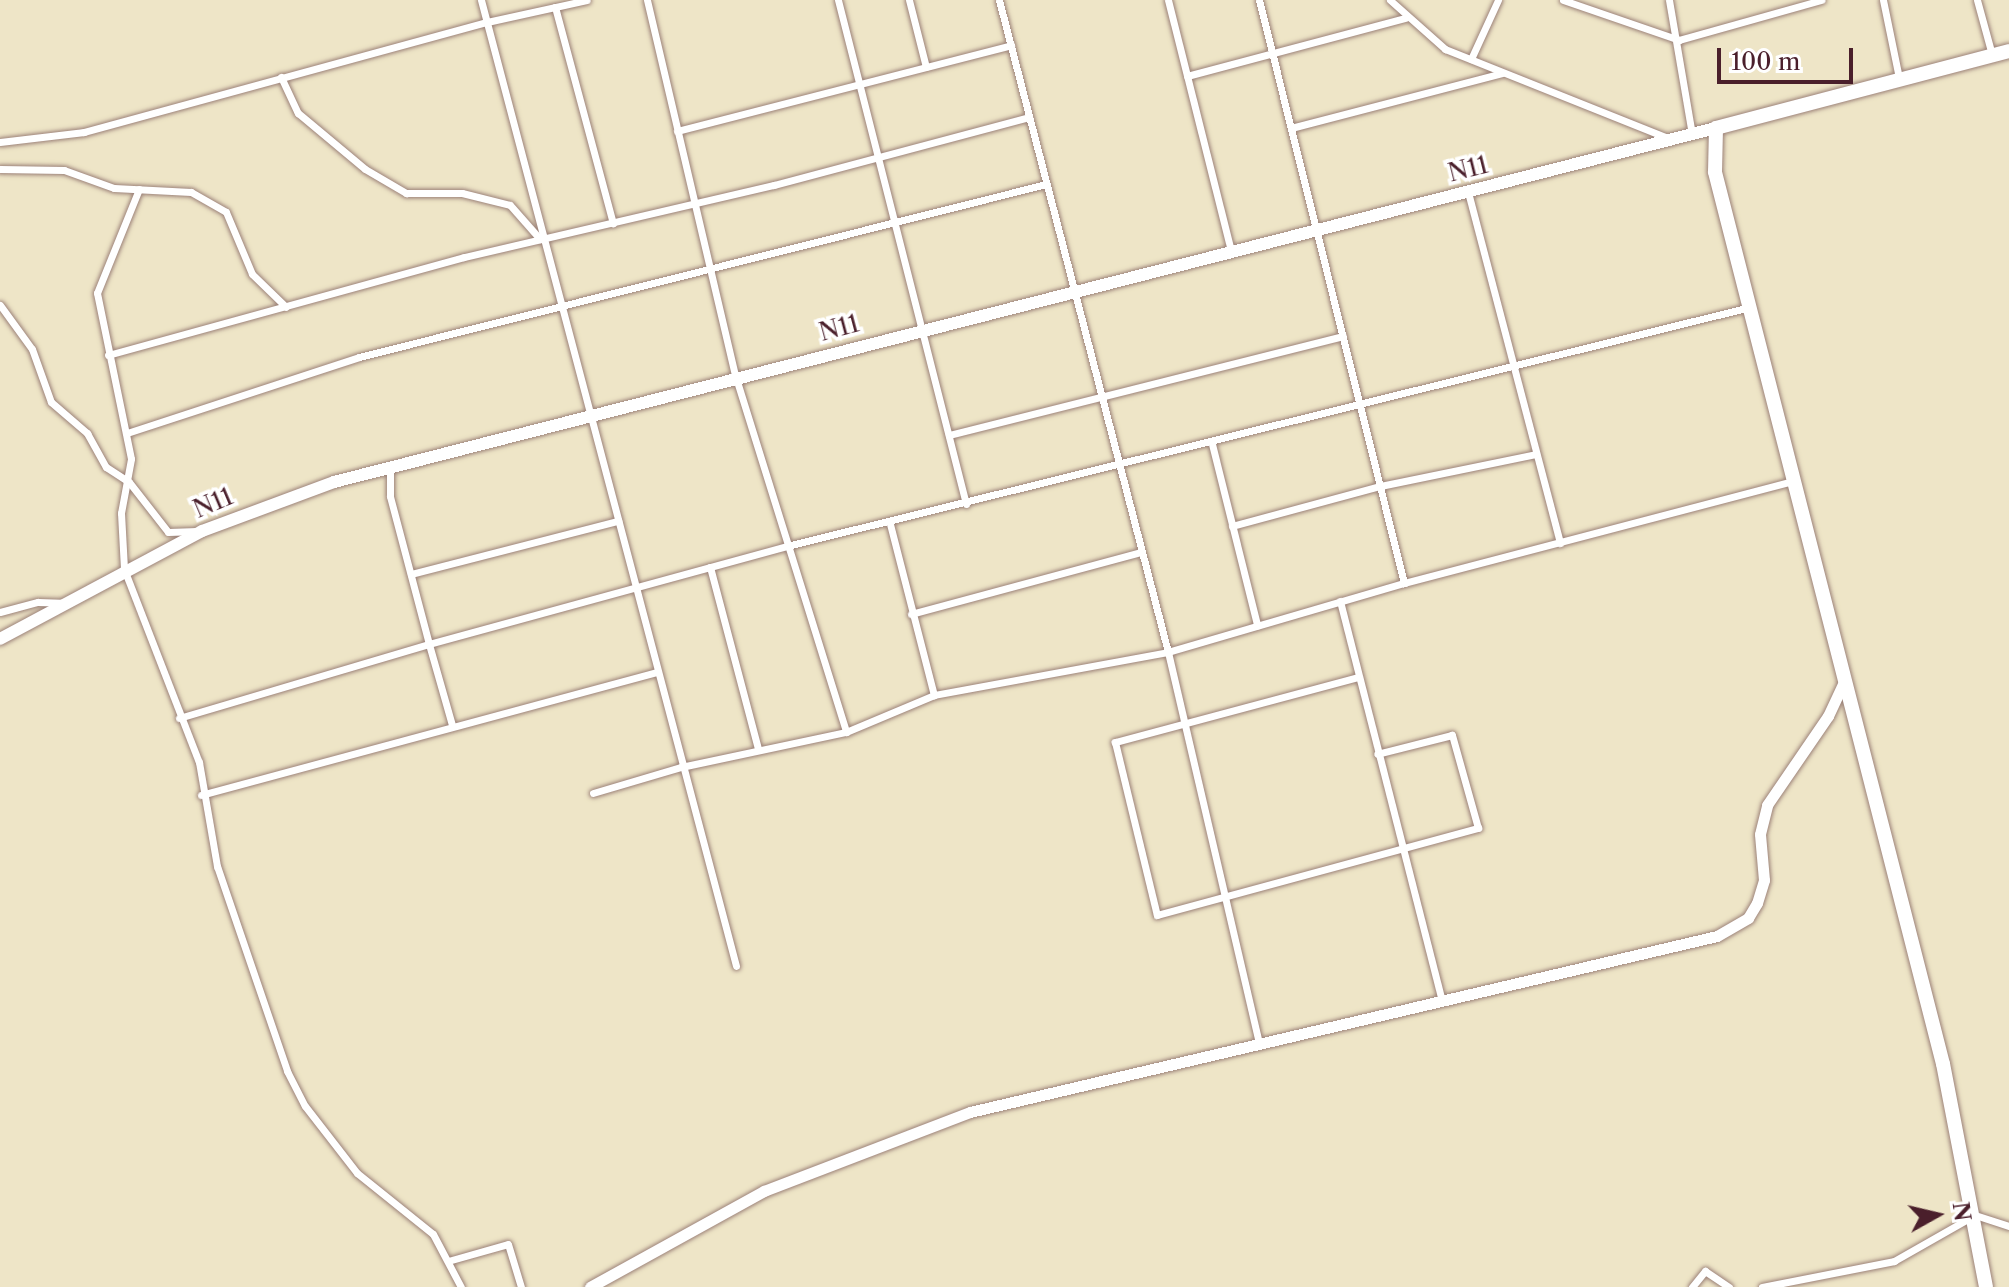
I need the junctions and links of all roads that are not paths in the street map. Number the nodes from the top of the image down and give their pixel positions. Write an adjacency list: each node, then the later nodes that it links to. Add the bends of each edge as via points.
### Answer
1 (481, 0): 19 (street)
2 (587, 0): 17 (street)
3 (647, 0): 35 (street)
4 (838, 0): 31 (street)
5 (909, 0): 26 (street)
6 (999, 0): 21 (street)
7 (1168, 0): 28 (street)
8 (1259, 0): 23 (street)
9 (1390, 0): 18 (street)
10 (1498, 0): 25 (street)
11 (1563, 0): 20 (street)
12 (1669, 0): 20 (street)
13 (1821, 0): 16 (street)
14 (1883, 0): 30 (street)
15 (1977, 0): 24 (street)
16 (1775, 4): 20 (street)
17 (555, 7): 19 (street); 46 (street)
18 (1405, 18): 23 (street); 25 (street, via 1431,40)
19 (487, 22): 29 (street); 48 (street)
20 (1679, 40): 36 (street)
21 (1011, 45): 26 (street); 32 (street)
22 (2009, 51): 24 (highway)
23 (1273, 53): 28 (street); 33 (street)
24 (1992, 55): 30 (highway)
25 (1471, 59): 27 (street)
26 (926, 67): 31 (street)
27 (1502, 73): 33 (street); 37 (street)
28 (1187, 76): 49 (street)
29 (281, 77): 38 (street, via 68,136); 48 (street, via 298,113 365,169 406,193 462,193 510,205)
30 (1899, 78): 34 (highway)
31 (859, 84): 35 (street); 39 (street)
32 (1029, 117): 39 (street); 41 (street)
33 (1291, 128): 47 (street)
34 (1716, 128): 36 (main road, N11); 55 (highway, via 1715,172)
35 (677, 131): 44 (street)
36 (1692, 134): 37 (main road, N11)
37 (1672, 139): 43 (main road, N11)
38 (0, 142)
39 (878, 156): 44 (street); 45 (street)
40 (0, 169): 42 (street, via 64,170 114,188)
41 (1046, 184): 45 (street); 51 (street)
42 (139, 189): 54 (street, via 191,192 226,212 252,274); 58 (street, via 97,293)
43 (1468, 192): 47 (main road, N11); 59 (street)
44 (693, 205): 46 (street); 50 (street)
45 (895, 222): 50 (street); 56 (street)
46 (613, 223): 48 (street)
47 (1316, 229): 49 (main road, N11); 57 (street)
48 (543, 238): 53 (street); 54 (street)
49 (1231, 251): 51 (main road, N11)
50 (710, 268): 53 (street); 60 (street)
51 (1073, 291): 56 (main road, N11); 61 (street)
52 (0, 305): 71 (street, via 32,349 51,402 87,433 106,467)
53 (561, 306): 63 (street); 64 (street, via 359,357)
54 (286, 307): 58 (street)
55 (1750, 307): 59 (street); 70 (highway)
56 (922, 329): 60 (main road, N11); 65 (street)
57 (1343, 336): 61 (street); 62 (street)
58 (108, 355): 64 (street)
59 (1512, 363): 62 (street); 67 (street)
60 (736, 378): 63 (main road, N11); 79 (street)
61 (1101, 398): 65 (street); 68 (street)
62 (1360, 404): 66 (street); 72 (street)
63 (588, 416): 69 (main road, N11); 74 (street)
64 (127, 433): 71 (street)
65 (949, 435): 73 (street)
66 (1212, 444): 68 (street); 76 (street)
67 (1536, 454): 72 (street); 78 (street)
68 (1118, 463): 73 (street); 80 (street)
69 (390, 466): 77 (main road, N11); 83 (street, via 390,496)
70 (1794, 481): 78 (street); 96 (highway)
71 (129, 482): 77 (street, via 168,532); 82 (street, via 121,513)
72 (1380, 486): 76 (street); 84 (street)
73 (966, 504): 75 (street)
74 (618, 521): 83 (street); 85 (street)
75 (890, 524): 79 (street); 89 (street)
76 (1232, 526): 90 (street)
77 (202, 531): 82 (main road, N11)
78 (1560, 543): 84 (street)
79 (787, 546): 81 (street); 101 (street)
80 (1141, 552): 89 (street); 93 (street)
81 (710, 567): 85 (street); 102 (street)
82 (124, 569): 87 (main road, N11); 98 (street)
83 (411, 574): 92 (street)
84 (1404, 583): 86 (street)
85 (636, 588): 92 (street); 94 (street)
86 (1340, 601): 90 (street); 95 (street)
87 (65, 604): 88 (street, via 38,602); 91 (main road, N11)
88 (0, 612)
89 (911, 614): 97 (street)
90 (1257, 625): 93 (street)
91 (0, 639)
92 (429, 644): 98 (street); 100 (street)
93 (1168, 652): 97 (street); 99 (street)
94 (657, 672): 100 (street); 104 (street)
95 (1358, 677): 99 (street); 103 (street)
96 (1845, 680): 110 (street, via 1828,716 1767,805 1760,834 1764,880 1748,918 1704,940); 112 (highway, via 1943,1064)
97 (934, 695): 101 (street)
98 (179, 718): 106 (street, via 199,762)
99 (1184, 723): 108 (street); 108 (street, via 1115,742 1157,915)
100 (452, 725): 106 (street)
101 (846, 732): 102 (street)
102 (758, 749): 104 (street)
103 (1377, 754): 107 (street); 107 (street, via 1452,735 1478,828)
104 (681, 767): 105 (street); 109 (street)
105 (593, 793)
106 (201, 795): 114 (street, via 234,926 305,1106 357,1173 414,1215)
107 (1401, 851): 108 (street); 110 (street)
108 (1225, 897): 111 (street)
109 (736, 966)
110 (1442, 1000): 111 (street)
111 (1259, 1043): 117 (street, via 1020,1098 882,1143 764,1191)
112 (1975, 1215): 113 (street); 120 (street, via 1894,1261); 121 (highway)
113 (2009, 1226)
114 (448, 1261): 115 (street); 116 (street, via 508,1244)
115 (461, 1287)
116 (521, 1287)
117 (590, 1287)
118 (1692, 1287): 119 (street, via 1705,1271)
119 (1729, 1287)
120 (1762, 1287)
121 (1986, 1287)

